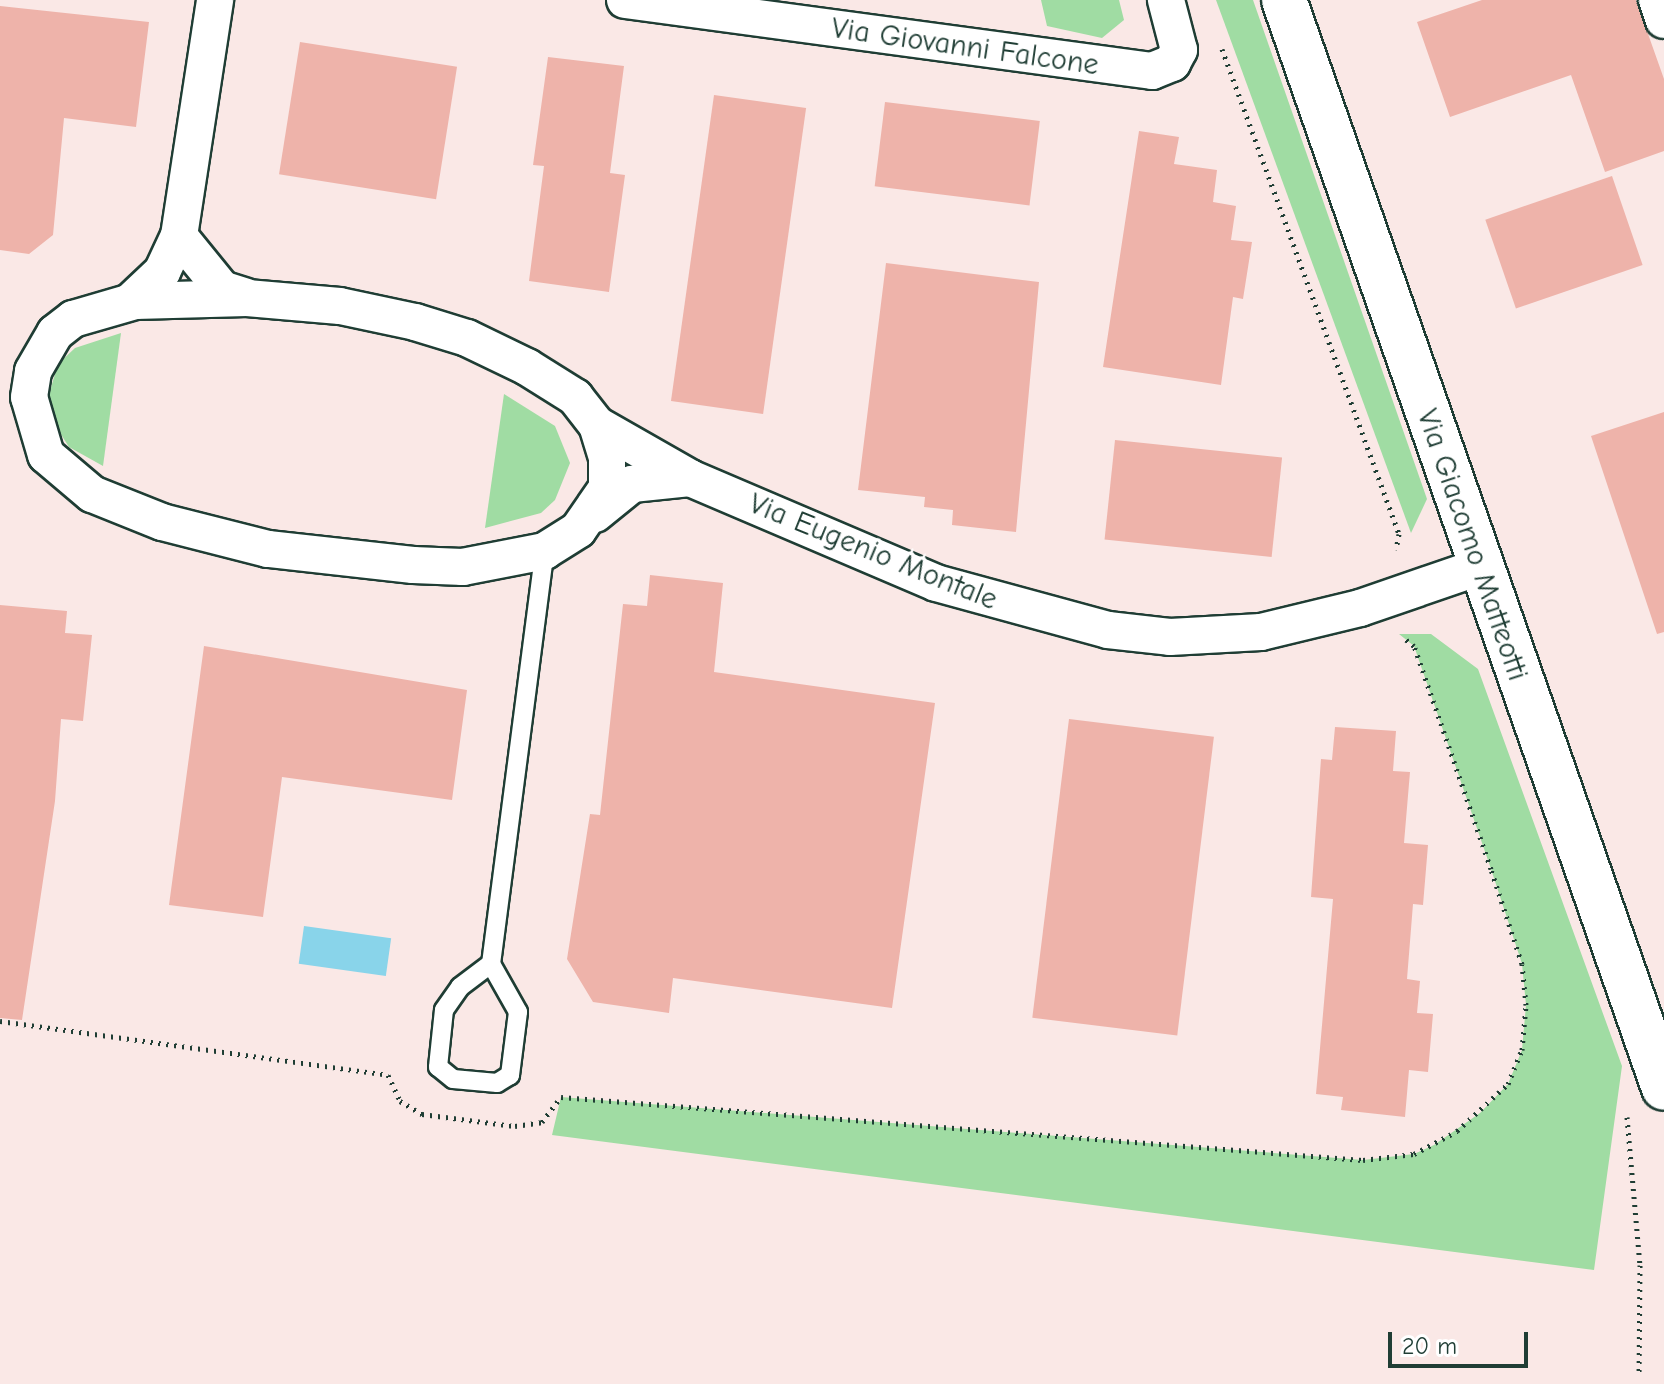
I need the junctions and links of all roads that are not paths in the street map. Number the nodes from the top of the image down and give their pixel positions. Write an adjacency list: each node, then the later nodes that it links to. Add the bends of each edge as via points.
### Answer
1 (215, 0): 7 (street)
2 (625, 0): 3 (street, Via Giovanni Falcone, via 1152,71 1172,63 1180,44)
3 (1166, 0)
4 (1284, 0): 14 (main road, Via Giacomo Matteotti)
5 (1657, 0): 6 (street)
6 (1664, 20)
7 (179, 236): 8 (street, via 222,289); 9 (street, via 162,272)
8 (247, 298): 9 (street, Via Eugenio Montale); 10 (street, Via Eugenio Montale, via 340,306 467,338 575,397)
9 (130, 302): 13 (street, Via Eugenio Montale, via 73,319 55,333 33,371 29,397 46,455 92,494 162,522 325,558 463,567)
10 (597, 425): 11 (street, Via Eugenio Montale); 12 (street, Via Eugenio Montale, via 607,458 607,488)
11 (690, 478): 12 (street, Via Eugenio Montale, via 632,484); 14 (street, Via Eugenio Montale, via 936,583 1047,618 1124,632 1170,637 1261,632 1360,608)
12 (587, 520): 13 (street, Via Eugenio Montale)
13 (545, 551): 15 (lane)
14 (1479, 567): 16 (main road, Via Giacomo Matteotti)
15 (491, 964): 15 (lane, via 518,1012 510,1075 497,1083 453,1079 438,1067 444,1010 460,987)
16 (1658, 1072)

